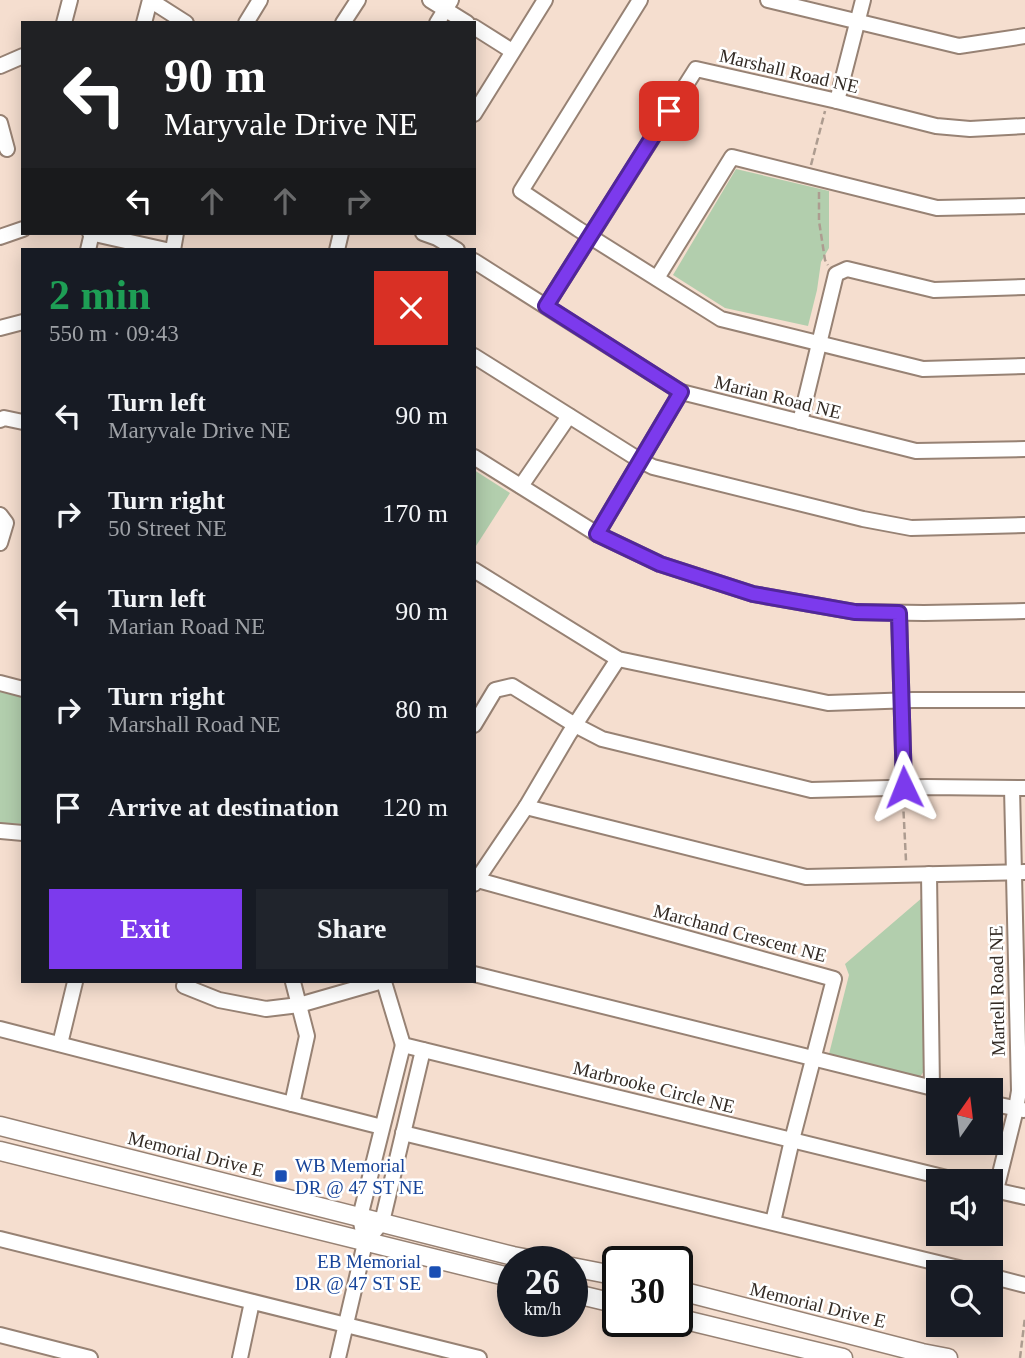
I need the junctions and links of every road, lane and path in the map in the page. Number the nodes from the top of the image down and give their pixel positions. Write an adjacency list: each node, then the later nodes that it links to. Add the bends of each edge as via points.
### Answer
1 (69, 0): 11 (street)
2 (150, 0): 12 (street); 13 (street)
3 (260, 0): 14 (street)
4 (358, 0): 15 (street)
5 (430, 0): 10 (street)
6 (545, 0): 21 (street)
7 (640, 0): 36 (street, via 521,191)
8 (768, 0): 18 (street)
9 (863, 0): 18 (street)
10 (449, 5): 16 (street); 17 (street)
11 (64, 21)
12 (145, 21)
13 (183, 21)
14 (247, 21)
15 (344, 21)
16 (438, 21)
17 (465, 21)
18 (857, 22): 20 (street, via 959,46); 24 (street)
19 (476, 28): 21 (street)
20 (1025, 36)
21 (512, 51): 25 (street)
22 (21, 58): 23 (street)
23 (0, 66)
24 (831, 104): 27 (street, Marshall Road NE, via 936,126); 30 (path); 36 (street, Marshall Road NE, via 696,69)
25 (476, 111)
26 (0, 123): 29 (street)
27 (1025, 126)
28 (21, 148): 29 (street)
29 (3, 150)
30 (815, 177): 31 (street, via 937,208); 40 (path, via 825,260); 41 (street, via 732,157)
31 (1025, 206)
32 (21, 230): 35 (street)
33 (100, 235): 37 (street)
34 (429, 235): 38 (street)
35 (0, 237)
36 (589, 237): 41 (street); 43 (street, Marshall Road NE)
37 (157, 248)
38 (454, 248)
39 (476, 262): 43 (street, Marian Road NE)
40 (836, 274): 42 (street, via 847,269 934,290); 46 (street)
41 (657, 278): 46 (street, via 721,319)
42 (1025, 288)
43 (546, 306): 49 (street, Marian Road NE)
44 (21, 322): 45 (street)
45 (0, 328)
46 (819, 343): 48 (street, via 923,369); 53 (street)
47 (476, 357): 50 (street)
48 (1025, 366)
49 (681, 392): 53 (street, Marian Road NE); 56 (street)
50 (569, 416): 56 (street); 57 (street)
51 (0, 420): 52 (street)
52 (21, 422)
53 (800, 422): 54 (street, Marian Road NE, via 916,451)
54 (1025, 449)
55 (476, 458): 57 (street)
56 (641, 461): 59 (street, via 911,528); 60 (street)
57 (521, 486): 60 (street)
58 (0, 515): 61 (street, via 6,523)
59 (1025, 525)
60 (597, 534): 64 (street, via 660,564 753,594 855,612)
61 (0, 543)
62 (476, 571): 65 (street)
63 (1025, 611): 64 (street)
64 (899, 613): 69 (street)
65 (618, 659): 69 (street, via 828,703); 71 (street)
66 (0, 683): 67 (street)
67 (21, 688)
68 (1025, 700): 69 (street)
69 (901, 701): 72 (street)
70 (476, 722): 71 (street, via 495,690 512,686)
71 (575, 725): 72 (street, via 602,739 811,790); 74 (street)
72 (904, 787): 73 (street); 78 (path)
73 (1018, 788): 77 (street, Martell Road NE)
74 (526, 807): 78 (street, via 806,877); 80 (street)
75 (0, 831): 76 (street)
76 (21, 833)
77 (1019, 873): 79 (street); 97 (street, Martell Road NE)
78 (907, 874): 79 (street)
79 (929, 874): 94 (street)
80 (476, 880)
81 (476, 881): 93 (street, Marchand Crescent NE, via 834,979)
82 (476, 974): 93 (street)
83 (75, 983): 90 (street)
84 (293, 983): 88 (street)
85 (378, 983): 88 (street)
86 (382, 983): 91 (street)
87 (184, 986): 88 (street, via 219,1000 266,1009)
88 (299, 1005): 96 (street, via 307,1035)
89 (0, 1029): 90 (street)
90 (60, 1044): 96 (street)
91 (403, 1045): 92 (street, Marbrooke Circle NE); 99 (street)
92 (423, 1050): 100 (street); 101 (street, Marbrooke Circle NE)
93 (815, 1058): 95 (street); 101 (street, Marchand Crescent NE)
94 (937, 1078)
95 (926, 1086)
96 (292, 1104): 99 (street)
97 (1020, 1110): 103 (street, Martell Road NE)
98 (0, 1126): 107 (main road, Memorial Drive E)
99 (382, 1128): 107 (street)
100 (404, 1133): 108 (street); 109 (street)
101 (792, 1140): 104 (street, Marbrooke Circle NE); 109 (street, Marchand Crescent NE)
102 (0, 1151): 111 (main road)
103 (1000, 1169)
104 (926, 1173)
105 (1003, 1192): 106 (street)
106 (1025, 1197)
107 (360, 1217): 108 (main road, Memorial Drive E); 111 (street)
108 (382, 1222): 111 (street); 112 (main road, Memorial Drive E)
109 (774, 1222): 113 (street)
110 (0, 1239): 118 (street)
111 (365, 1243): 114 (main road); 121 (street)
112 (497, 1251)
113 (927, 1260)
114 (497, 1274)
115 (1003, 1279): 116 (street)
116 (1025, 1285)
117 (693, 1294): 129 (main road, Memorial Drive E)
118 (252, 1302): 121 (street); 125 (street)
119 (1025, 1317): 130 (path)
120 (693, 1322): 128 (main road)
121 (346, 1325): 123 (street); 126 (street)
122 (0, 1335): 124 (street)
123 (439, 1353): 127 (street)
124 (90, 1358)
125 (240, 1358)
126 (338, 1358)
127 (479, 1358)
128 (843, 1358)
129 (948, 1358)
130 (1020, 1358)

